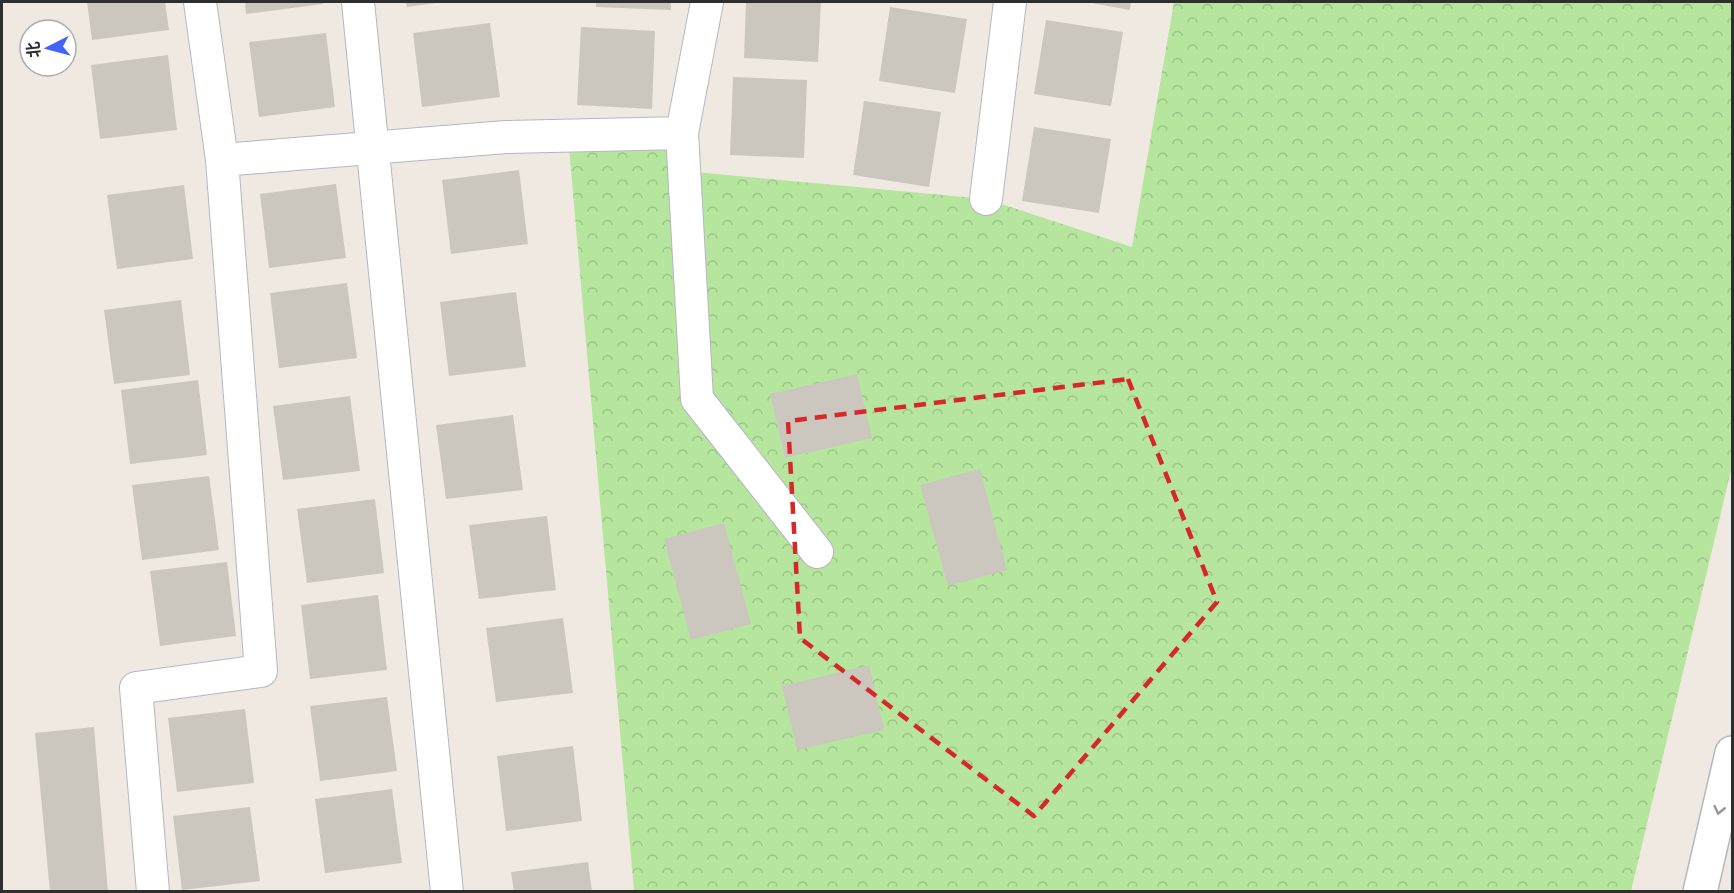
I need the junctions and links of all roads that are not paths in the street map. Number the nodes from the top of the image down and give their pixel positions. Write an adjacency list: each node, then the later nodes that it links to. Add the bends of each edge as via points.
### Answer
1 (200, 2): 7 (street)
2 (358, 2): 6 (street)
3 (707, 2): 5 (street)
4 (1010, 2): 8 (street)
5 (682, 133): 6 (street, via 506,137); 9 (street, via 697,399)
6 (373, 148): 7 (street); 12 (street)
7 (222, 160): 11 (street, via 261,671 136,688)
8 (986, 199)
9 (817, 552)
10 (1732, 753): 13 (main road, one-way to 13)
11 (153, 891)
12 (447, 891)
13 (1700, 891)

